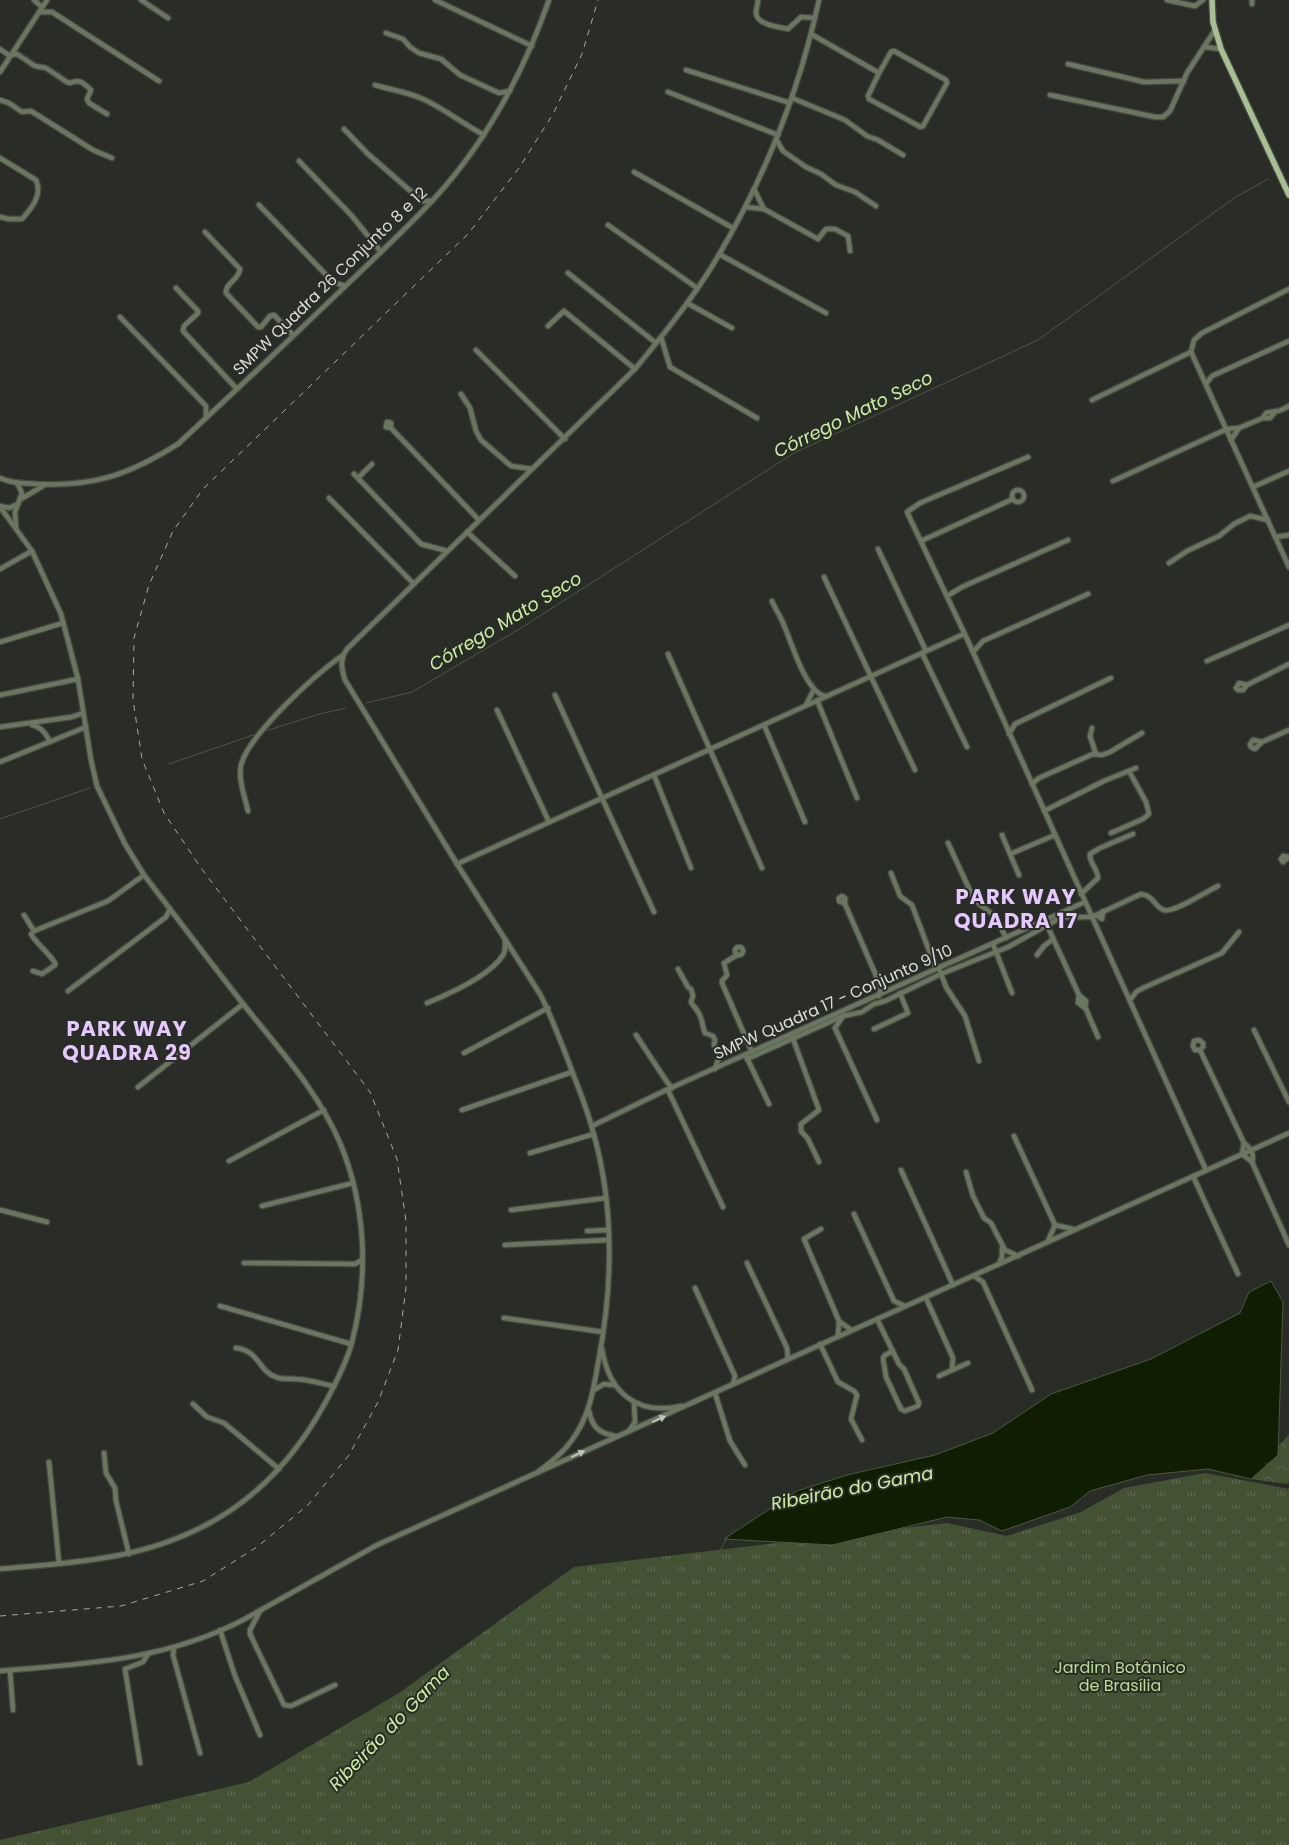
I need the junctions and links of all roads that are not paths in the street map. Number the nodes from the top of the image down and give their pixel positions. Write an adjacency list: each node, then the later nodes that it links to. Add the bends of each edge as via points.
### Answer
1 (34, 0): 11 (street)
2 (47, 0): 11 (street)
3 (141, 0): 12 (street)
4 (435, 0): 17 (street)
5 (549, 0): 17 (street, SMPW Quadra 26 Conjunto 8 e 12)
6 (758, 0): 13 (street, via 757,16 764,22 788,29 801,17)
7 (819, 0): 13 (street)
8 (1167, 0): 9 (street, via 1195,6)
9 (1204, 0)
10 (1212, 0): 14 (main road)
11 (40, 10): 20 (street); 28 (street, via 52,12)
12 (168, 18)
13 (815, 18): 16 (street)
14 (1215, 30): 18 (street); 21 (main road)
15 (386, 33): 33 (street)
16 (811, 34): 27 (street); 36 (street)
17 (532, 46): 31 (street, SMPW Quadra 26 Conjunto 8 e 12)
18 (1204, 47): 21 (street); 29 (street)
19 (0, 49): 23 (street)
20 (15, 49): 22 (street); 23 (street)
21 (1221, 49): 50 (main road)
22 (17, 54): 23 (street); 38 (street, via 67,82 78,81 91,90 87,99 89,103)
23 (11, 56): 26 (street)
24 (1068, 64): 29 (street, via 1144,82)
25 (686, 70): 36 (street)
26 (0, 72)
27 (879, 73): 27 (street, via 894,51 946,80 923,126 869,98)
28 (159, 81)
29 (1184, 81): 34 (street, via 1170,111 1161,118)
30 (375, 85): 40 (street, via 423,99)
31 (511, 91): 33 (street); 37 (street, SMPW Quadra 26 Conjunto 8 e 12)
32 (668, 92): 41 (street)
33 (499, 93): 37 (street)
34 (1050, 95)
35 (0, 100): 46 (street, via 9,102 22,112 31,111 93,150)
36 (791, 101): 41 (street); 44 (street, via 845,120)
37 (503, 105): 40 (street, SMPW Quadra 26 Conjunto 8 e 12)
38 (107, 114)
39 (344, 129): 51 (street)
40 (484, 135): 52 (street, SMPW Quadra 26 Conjunto 8 e 12)
41 (777, 137): 42 (street); 43 (street)
42 (771, 150): 43 (street); 49 (street)
43 (783, 151): 54 (street)
44 (903, 155)
45 (0, 158): 58 (street, via 36,180 39,193 22,219)
46 (112, 158)
47 (299, 160): 63 (street)
48 (634, 172): 60 (street)
49 (754, 189): 55 (street); 56 (street)
50 (1289, 196)
51 (422, 201): 52 (street); 57 (street)
52 (432, 201): 57 (street, SMPW Quadra 26 Conjunto 8 e 12)
53 (259, 205): 66 (street)
54 (876, 206)
55 (745, 207): 56 (street); 60 (street)
56 (764, 209): 62 (street, via 818,239 826,229 835,229 848,236)
57 (423, 210): 63 (street, SMPW Quadra 26 Conjunto 8 e 12)
58 (0, 217)
59 (608, 226): 69 (street)
60 (733, 228): 64 (street)
61 (205, 232): 77 (street, via 240,269 226,293 258,327 274,315)
62 (850, 251)
63 (381, 252): 67 (street, SMPW Quadra 26 Conjunto 8 e 12)
64 (719, 254): 69 (street); 73 (street)
65 (568, 273): 80 (street)
66 (333, 282): 67 (street); 71 (street)
67 (345, 286): 71 (street, SMPW Quadra 26 Conjunto 8 e 12)
68 (176, 288): 87 (street, via 198,311 183,331)
69 (697, 288): 72 (street)
70 (1289, 290): 82 (street, via 1202,333 1194,340)
71 (334, 296): 77 (street, SMPW Quadra 26 Conjunto 8 e 12)
72 (687, 303): 76 (street); 78 (street)
73 (826, 313)
74 (120, 317): 90 (street)
75 (548, 326): 83 (street, via 564,311)
76 (732, 328)
77 (293, 336): 87 (street, SMPW Quadra 26 Conjunto 8 e 12)
78 (661, 337): 80 (street); 94 (street, via 670,367)
79 (1289, 341): 85 (street)
80 (656, 343): 83 (street)
81 (476, 350): 98 (street)
82 (1191, 352): 84 (street); 89 (street)
83 (635, 369): 98 (street)
84 (1202, 375): 85 (street); 86 (street)
85 (1212, 376): 86 (street)
86 (1206, 384): 97 (street)
87 (237, 389): 91 (street, SMPW Quadra 26 Conjunto 8 e 12)
88 (461, 394): 102 (street, via 470,408 481,440 511,466)
89 (1092, 400)
90 (206, 406): 91 (street); 93 (street)
91 (219, 406): 93 (street, SMPW Quadra 26 Conjunto 8 e 12)
92 (1289, 406): 96 (street, via 1266,412 1263,418)
93 (206, 418): 109 (street, SMPW Quadra 26 Conjunto 8 e 12, via 178,444 125,473 97,481)
94 (757, 418)
95 (390, 428): 118 (street)
96 (1239, 428): 97 (street); 99 (street)
97 (1227, 429): 99 (street); 107 (street)
98 (565, 439): 102 (street)
99 (1231, 440): 110 (street)
100 (1028, 457): 125 (street, via 920,503 907,512)
101 (372, 464): 105 (street)
102 (532, 469): 118 (street)
103 (1289, 470): 110 (street)
104 (354, 474): 105 (street)
105 (358, 478): 129 (street, via 421,544)
106 (2, 480): 108 (street, SMPW Quadra 26 Conjunto 8 e 12)
107 (1113, 481)
108 (16, 483): 109 (street, SMPW Quadra 26 Conjunto 8 e 12); 112 (street, via 22,493)
109 (46, 484): 112 (street, SMPW Quadra 26 Conjunto 8 e 12)
110 (1253, 487): 116 (street)
111 (329, 498): 135 (street)
112 (21, 499): 114 (street)
113 (1013, 499): 125 (street)
114 (18, 504): 115 (street, via 8,508); 120 (street)
115 (0, 506): 120 (street)
116 (1262, 509): 117 (street); 119 (street)
117 (1255, 516): 119 (street); 130 (street, via 1194,546)
118 (479, 520): 121 (street)
119 (1268, 520): 123 (street)
120 (16, 529): 128 (street)
121 (466, 532): 129 (street); 133 (street)
122 (1287, 536): 123 (street); 126 (street)
123 (1275, 537): 126 (street)
124 (1068, 540): 137 (street)
125 (921, 541): 137 (street)
126 (1279, 544): 131 (street)
127 (878, 549): 145 (street)
128 (32, 551): 132 (street); 139 (street)
129 (447, 552): 135 (street)
130 (1170, 563)
131 (1289, 567)
132 (0, 569)
133 (515, 576)
134 (824, 577): 151 (street)
135 (414, 584): 148 (street)
136 (1088, 594): 143 (street)
137 (947, 596): 141 (street)
138 (772, 601): 155 (street, via 796,659)
139 (64, 623): 144 (street); 153 (street)
140 (1289, 625): 149 (street)
141 (964, 634): 142 (street); 145 (street)
142 (968, 641): 143 (street); 146 (street)
143 (983, 641): 146 (street)
144 (0, 642)
145 (924, 652): 151 (street); 176 (street)
146 (973, 652): 163 (street)
147 (668, 654): 173 (street)
148 (343, 655): 190 (street, via 274,716 248,750 241,766); 200 (street, via 341,663 345,680)
149 (1207, 661)
150 (1289, 664): 154 (street)
151 (870, 676): 158 (street); 182 (street)
152 (1111, 678): 165 (street)
153 (78, 679): 156 (street); 162 (street)
154 (1247, 685)
155 (814, 689): 158 (street); 160 (street)
156 (0, 695)
157 (555, 695): 188 (street)
158 (825, 696): 159 (street)
159 (817, 700): 160 (street); 189 (street)
160 (806, 705): 166 (street)
161 (497, 710): 192 (street)
162 (84, 713): 164 (street); 167 (street)
163 (1004, 722): 165 (street); 172 (street)
164 (30, 724): 168 (street); 174 (street, via 41,728)
165 (1015, 724): 172 (street)
166 (764, 725): 177 (street); 193 (street)
167 (86, 727): 174 (street); 204 (street, via 98,786 124,844)
168 (0, 728)
169 (1092, 728): 179 (street, via 1090,736)
170 (1289, 730): 175 (street)
171 (1142, 733): 179 (street, via 1110,752)
172 (1009, 734): 185 (street)
173 (706, 738): 177 (street); 178 (street)
174 (50, 742): 180 (street)
175 (1262, 742)
176 (967, 747)
177 (711, 750): 178 (street); 202 (street)
178 (702, 753): 184 (street)
179 (1096, 754): 186 (street)
180 (0, 762)
181 (1136, 768): 183 (street)
182 (915, 770)
183 (1129, 771): 191 (street); 194 (street, via 1149,814)
184 (654, 775): 188 (street); 201 (street)
185 (1030, 778): 186 (street); 187 (street)
186 (1039, 778): 187 (street)
187 (1032, 784): 191 (street)
188 (602, 798): 192 (street); 211 (street)
189 (857, 798)
190 (248, 811)
191 (1044, 811): 196 (street)
192 (549, 822): 200 (street)
193 (805, 822)
194 (1111, 833)
195 (1133, 834): 207 (street, via 1090,854 1098,878)
196 (1055, 835): 199 (street); 207 (street)
197 (1002, 836): 199 (street)
198 (948, 843): 219 (street, via 972,895 996,917)
199 (1010, 854): 205 (street)
200 (458, 864): 220 (street)
201 (691, 868)
202 (762, 868)
203 (891, 873): 229 (street, via 900,896 912,905)
204 (144, 875): 210 (street); 217 (street, via 108,901)
205 (1019, 875)
206 (1218, 886): 215 (street, via 1173,909 1160,908 1152,898 1141,894 1103,911 1102,919)
207 (1081, 894): 208 (street)
208 (1085, 902): 215 (street); 216 (street, SMPW Quadra 17 - Conjunto 9/10)
209 (844, 904): 232 (street)
210 (170, 909): 213 (street); 214 (street)
211 (654, 912)
212 (24, 914): 217 (street)
213 (166, 916): 214 (street); 235 (street)
214 (175, 916): 243 (street)
215 (1094, 916): 216 (street, via 1062,917); 234 (street)
216 (1046, 923): 219 (street, SMPW Quadra 17 - Conjunto 9/10); 221 (street); 223 (street)
217 (34, 931): 230 (street, via 31,934 34,940 42,945 55,965 42,974)
218 (1239, 932): 237 (street, via 1222,953)
219 (1006, 938): 222 (street, SMPW Quadra 17 - Conjunto 9/10)
220 (505, 939): 224 (street); 225 (street)
221 (1053, 939): 227 (street); 253 (street, via 1079,995 1078,1003 1085,1008)
222 (993, 944): 223 (street); 229 (street, SMPW Quadra 17 - Conjunto 9/10)
223 (996, 952): 231 (street); 238 (street)
224 (504, 954): 225 (street); 242 (street, via 478,977)
225 (515, 955): 244 (street)
226 (737, 955): 254 (street, via 724,963 727,975 722,983)
227 (1038, 955)
228 (678, 968): 259 (street, via 691,989 691,1002 704,1023 705,1033 715,1040)
229 (937, 969): 231 (street); 233 (street, SMPW Quadra 17 - Conjunto 9/10)
230 (32, 971)
231 (941, 974): 239 (street); 262 (street, via 965,1016)
232 (881, 987): 236 (street); 240 (street)
233 (898, 987): 236 (street, SMPW Quadra 17 - Conjunto 9/10); 239 (street)
234 (1126, 990): 237 (street); 241 (street)
235 (68, 991)
236 (890, 991): 240 (street, SMPW Quadra 17 - Conjunto 9/10)
237 (1136, 992): 241 (street)
238 (1012, 993)
239 (900, 994): 245 (street, via 862,1012); 249 (street, via 908,1013)
240 (879, 996): 245 (street, SMPW Quadra 17 - Conjunto 9/10)
241 (1130, 1000): 285 (street)
242 (427, 1003)
243 (243, 1004): 266 (street); 270 (street)
244 (548, 1008): 258 (street); 264 (street)
245 (845, 1013): 246 (street, SMPW Quadra 17 - Conjunto 9/10); 247 (street); 248 (street)
246 (814, 1024): 247 (street); 252 (street, SMPW Quadra 17 - Conjunto 9/10)
247 (822, 1026): 248 (street); 252 (street)
248 (835, 1028): 272 (street)
249 (874, 1029)
250 (1254, 1030): 268 (street)
251 (636, 1035): 265 (street)
252 (792, 1037): 255 (street, SMPW Quadra 17 - Conjunto 9/10); 260 (street); 282 (street, via 819,1110 801,1124 801,1131)
253 (1098, 1037)
254 (750, 1045): 255 (street); 257 (street)
255 (758, 1049): 257 (street, SMPW Quadra 17 - Conjunto 9/10)
256 (1200, 1050): 277 (street)
257 (752, 1052): 260 (street, SMPW Quadra 17 - Conjunto 9/10)
258 (464, 1053)
259 (719, 1057): 261 (street); 263 (street)
260 (746, 1057): 261 (street, SMPW Quadra 17 - Conjunto 9/10); 269 (street)
261 (731, 1061): 263 (street, SMPW Quadra 17 - Conjunto 9/10)
262 (979, 1062)
263 (715, 1069): 267 (street, SMPW Quadra 17 - Conjunto 9/10)
264 (572, 1072): 271 (street); 273 (street)
265 (667, 1082): 267 (street); 267 (street)
266 (138, 1087)
267 (668, 1090): 273 (street, SMPW Quadra 17 - Conjunto 9/10); 291 (street)
268 (1289, 1102)
269 (769, 1104)
270 (324, 1110): 281 (street); 288 (street)
271 (462, 1110)
272 (877, 1120)
273 (592, 1126): 275 (street)
274 (1289, 1133): 278 (street)
275 (594, 1134): 279 (street); 289 (street)
276 (1014, 1136): 297 (street)
277 (1244, 1143): 278 (street); 280 (street)
278 (1251, 1150): 280 (street); 283 (street)
279 (530, 1153)
280 (1242, 1154): 283 (street); 285 (street)
281 (229, 1161)
282 (819, 1162)
283 (1252, 1162): 305 (street)
284 (902, 1170): 318 (street)
285 (1206, 1170): 287 (street)
286 (966, 1172): 306 (street, via 973,1196)
287 (1193, 1176): 299 (street); 315 (street)
288 (353, 1183): 290 (street); 308 (street, via 360,1218)
289 (606, 1198): 293 (street); 300 (street)
290 (262, 1206)
291 (723, 1206)
292 (1, 1210): 295 (street); 296 (street)
293 (510, 1210)
294 (854, 1214): 321 (street)
295 (0, 1216)
296 (48, 1222)
297 (1055, 1225): 299 (street); 303 (street)
298 (821, 1229): 327 (street, via 804,1239)
299 (1074, 1229): 303 (street)
300 (608, 1230): 301 (street); 302 (street)
301 (587, 1231)
302 (608, 1240): 304 (street); 329 (street, via 608,1299)
303 (1048, 1241): 307 (street)
304 (505, 1245)
305 (1289, 1245)
306 (1002, 1246): 307 (street); 312 (street)
307 (1018, 1256): 312 (street)
308 (362, 1260): 311 (street); 313 (street)
309 (244, 1263): 311 (street)
310 (747, 1263): 335 (street)
311 (355, 1264): 313 (street)
312 (1000, 1264): 314 (street)
313 (362, 1270): 331 (street)
314 (984, 1271): 316 (street); 317 (street)
315 (1238, 1274)
316 (974, 1276): 317 (street); 318 (street)
317 (983, 1282): 347 (street)
318 (953, 1285): 320 (street)
319 (695, 1288): 341 (street)
320 (926, 1298): 323 (street); 338 (street)
321 (894, 1301): 323 (street); 324 (street)
322 (220, 1306): 331 (street)
323 (905, 1306): 324 (street)
324 (889, 1314): 326 (street)
325 (504, 1318): 329 (street)
326 (877, 1320): 328 (street); 336 (street)
327 (839, 1321): 328 (street); 330 (street)
328 (851, 1330): 330 (street)
329 (603, 1332): 333 (street)
330 (838, 1336): 332 (street)
331 (352, 1344): 346 (street)
332 (820, 1344): 337 (street); 356 (street, via 838,1382 857,1395 851,1419)
333 (601, 1346): 344 (street); 348 (street)
334 (236, 1348): 346 (street, via 251,1352 275,1377)
335 (787, 1348): 337 (street); 339 (street)
336 (893, 1351): 336 (street, via 919,1403 905,1411 901,1409 886,1377 883,1358)
337 (797, 1355): 339 (street)
338 (953, 1358): 340 (street); 340 (street, via 966,1364)
339 (788, 1359): 343 (street)
340 (952, 1369): 342 (street)
341 (735, 1376): 343 (street); 345 (street)
342 (939, 1376)
343 (743, 1380): 345 (street)
344 (613, 1384): 348 (street, via 604,1384); 350 (street)
345 (734, 1384): 349 (street)
346 (334, 1386): 360 (street, via 300,1443)
347 (1032, 1390)
348 (593, 1391): 353 (street)
349 (715, 1393): 352 (street); 359 (street, via 730,1441)
350 (634, 1402): 352 (street, via 652,1408); 354 (street, via 635,1422)
351 (193, 1404): 360 (street, via 207,1416 224,1423)
352 (688, 1404): 354 (street, one-way to 352)
353 (589, 1410): 355 (street, via 598,1430); 361 (street, via 567,1447)
354 (628, 1432): 355 (street)
355 (616, 1437): 361 (street, one-way to 355)
356 (862, 1440)
357 (104, 1453): 362 (street, via 107,1476 115,1488)
358 (49, 1462): 364 (street)
359 (745, 1465)
360 (279, 1469): 362 (street, via 248,1498 221,1516 178,1538)
361 (539, 1471): 366 (street, via 365,1550)
362 (129, 1554): 364 (street)
363 (0, 1563): 365 (street)
364 (59, 1563): 365 (street)
365 (0, 1569)
366 (261, 1610): 367 (street); 374 (street, via 250,1634 284,1705 291,1706)
367 (220, 1630): 368 (street); 376 (street, via 235,1676)
368 (174, 1648): 369 (street); 371 (street)
369 (166, 1650): 370 (street); 371 (street)
370 (148, 1654): 372 (street); 378 (street, via 143,1662 125,1669)
371 (173, 1655): 377 (street)
372 (10, 1670): 373 (street); 375 (street)
373 (0, 1671)
374 (335, 1686)
375 (13, 1710)
376 (260, 1734)
377 (200, 1753)
378 (140, 1763)

